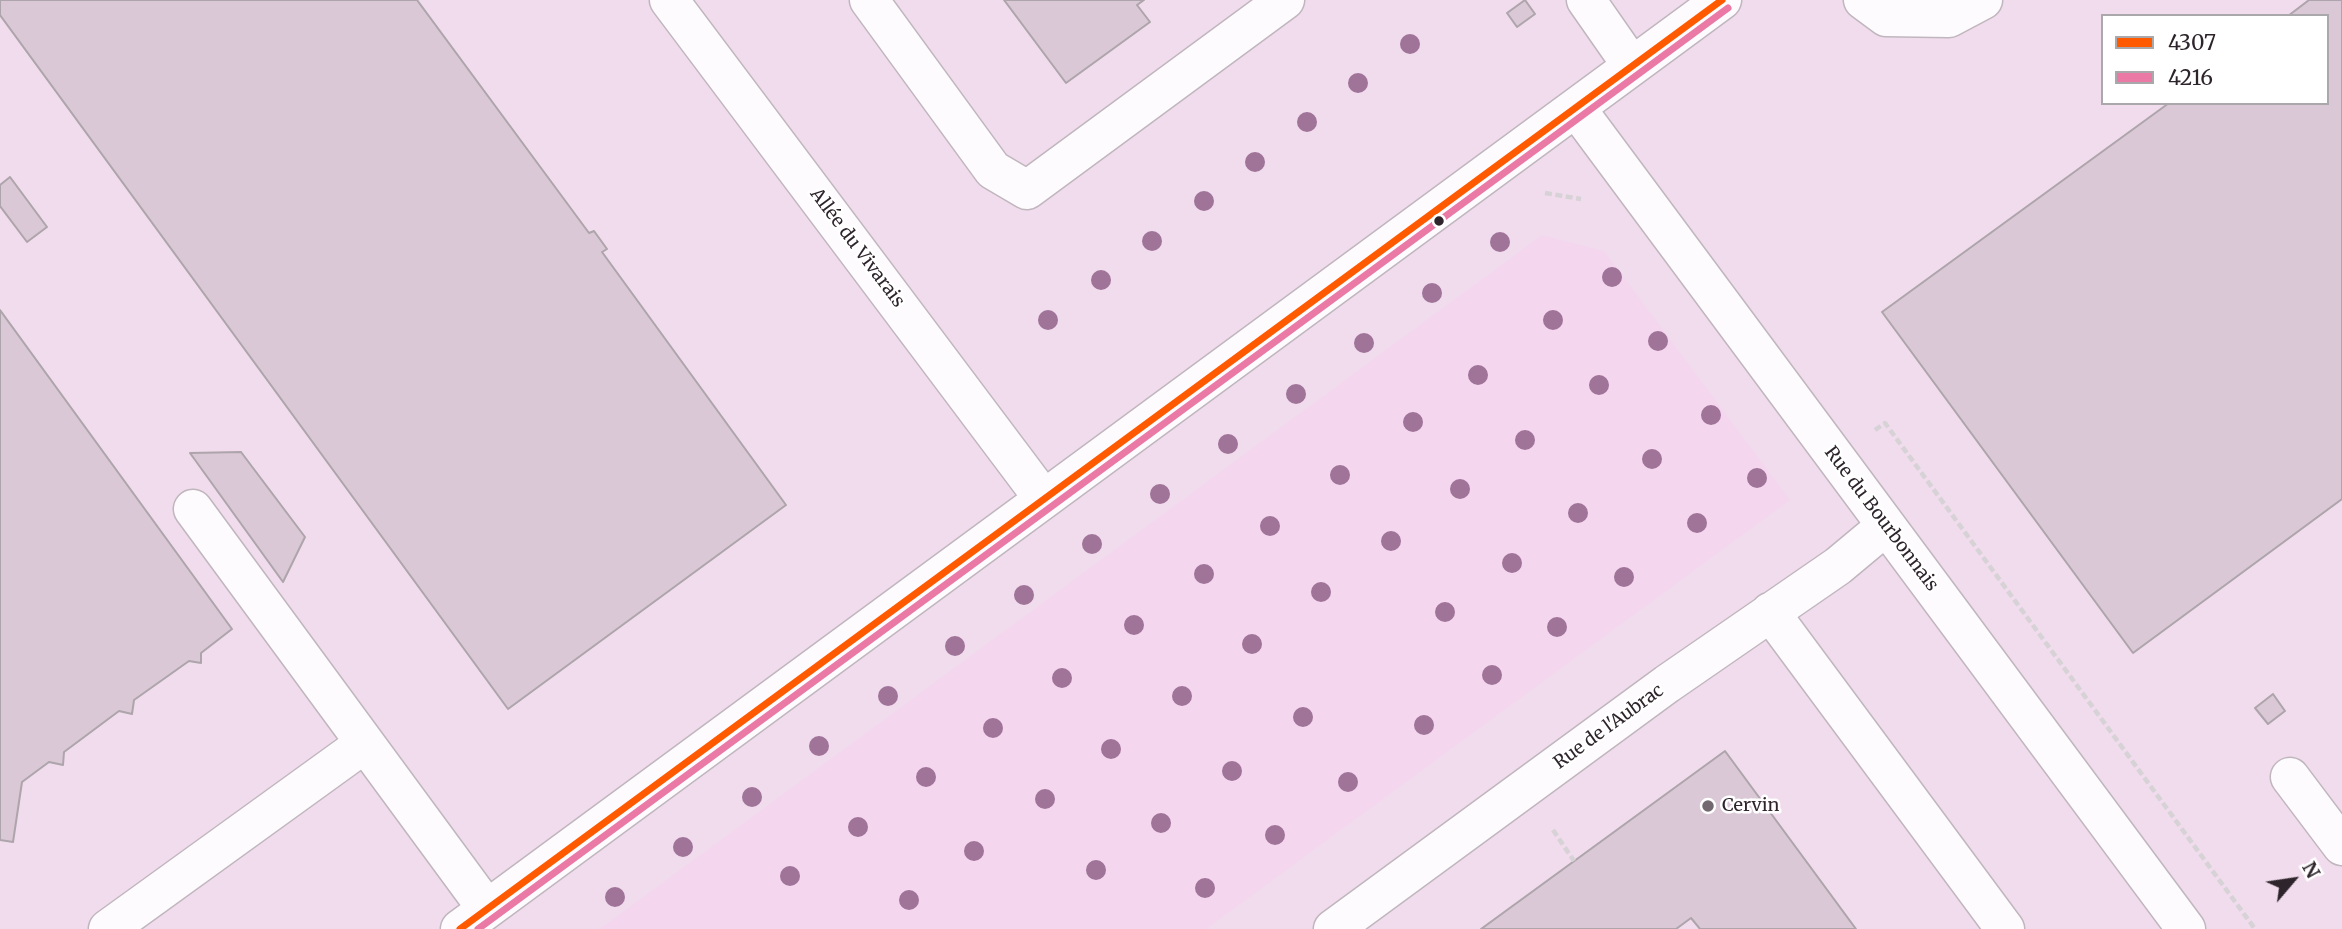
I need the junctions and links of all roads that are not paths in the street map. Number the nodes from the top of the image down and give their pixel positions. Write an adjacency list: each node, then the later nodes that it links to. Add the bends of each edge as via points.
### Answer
1 (669, 0): 10 (street, Allée du Vivarais)
2 (869, 0): 3 (street, via 993,170 1027,190)
3 (1285, 0)
4 (1586, 0): 8 (street)
5 (1722, 0): 8 (street)
6 (1863, 0): 7 (street, via 1886,18 1949,18)
7 (1983, 0)
8 (1632, 66): 9 (street)
9 (1576, 108): 10 (street); 12 (street, Rue du Bourbonnais)
10 (1044, 498): 17 (street)
11 (193, 509): 14 (street)
12 (1886, 526): 13 (street, Rue de l'Aubrac, via 1838,566); 21 (street, Rue du Bourbonnais)
13 (1770, 612): 19 (street, Rue de l'Aubrac); 20 (street)
14 (364, 744): 17 (street); 18 (street)
15 (2290, 776): 16 (street)
16 (2342, 846)
17 (474, 919)
18 (108, 929)
19 (1333, 929)
20 (2005, 929)
21 (2186, 929)

